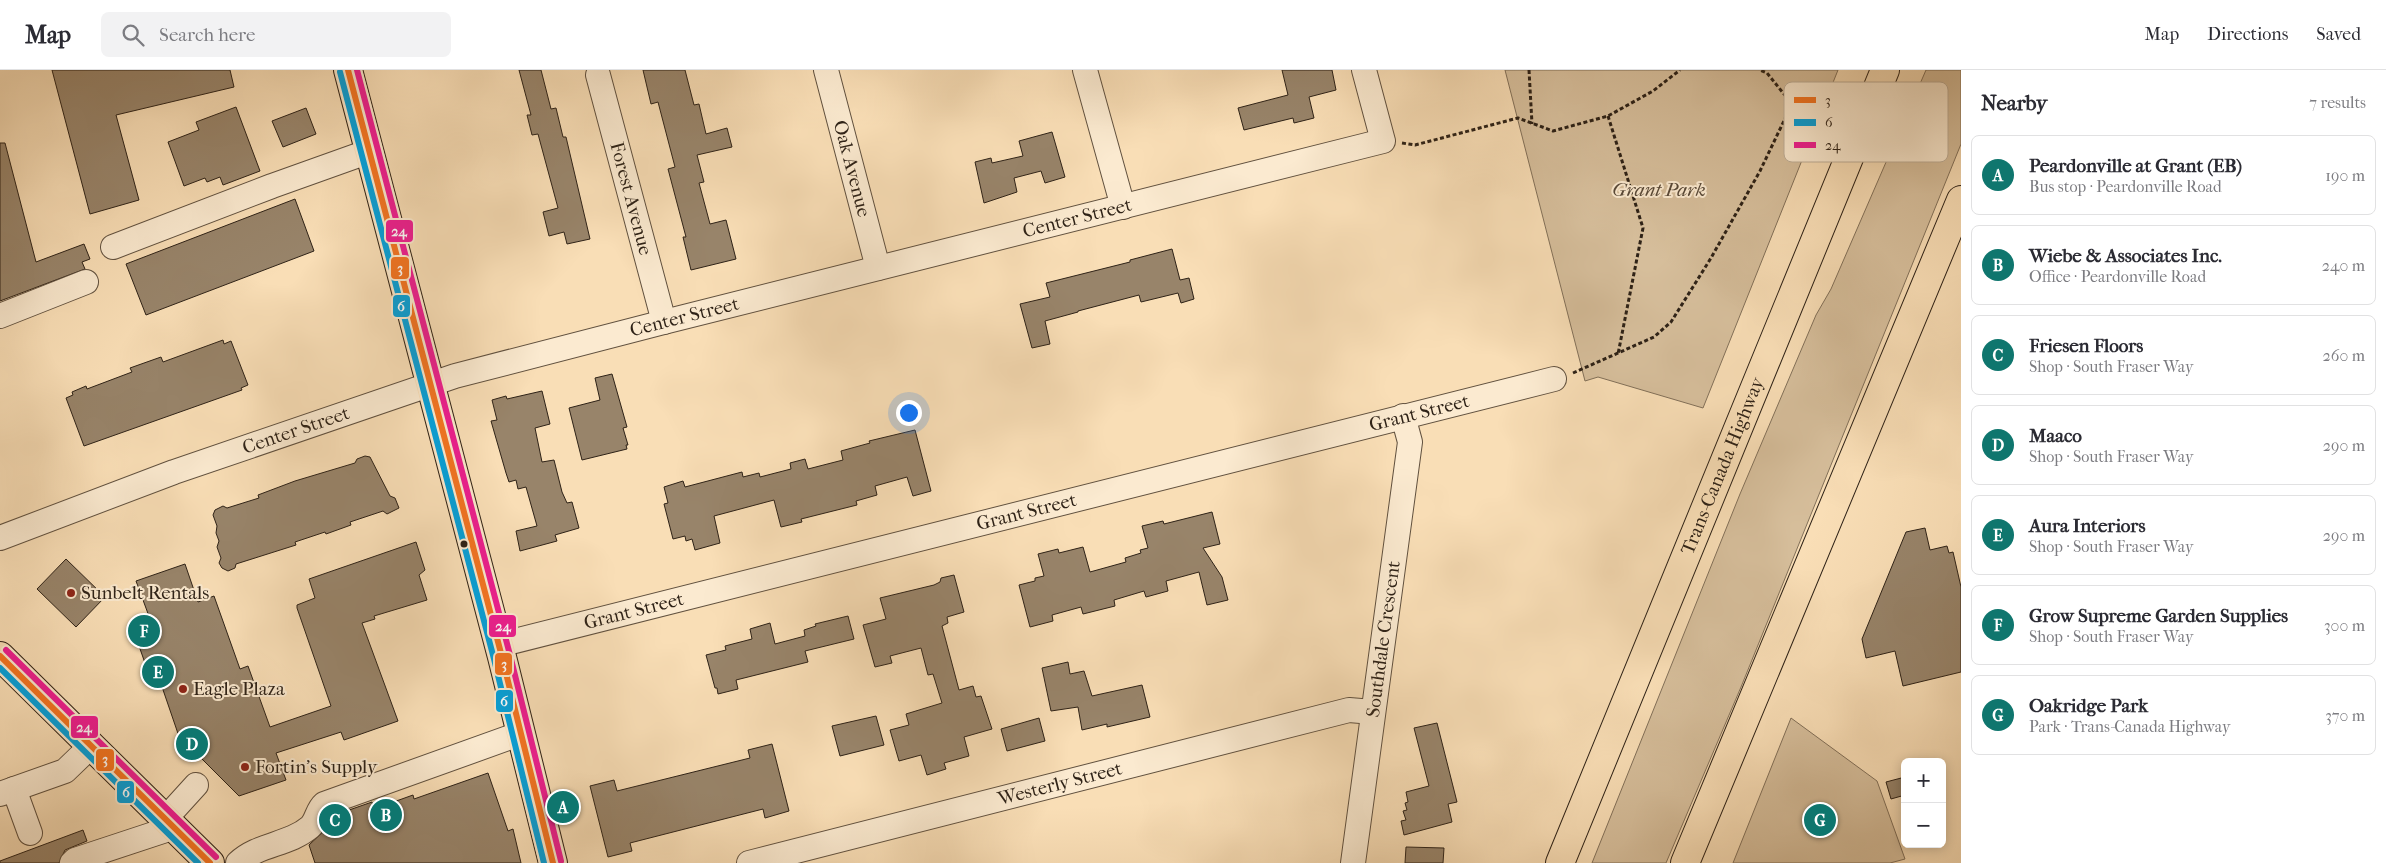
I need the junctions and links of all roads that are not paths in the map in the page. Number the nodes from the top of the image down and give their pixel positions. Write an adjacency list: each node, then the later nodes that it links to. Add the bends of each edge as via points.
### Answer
1 (348, 70): 8 (main road)
2 (826, 70): 13 (street, Oak Avenue)
3 (1086, 70): 11 (street)
4 (1364, 70): 11 (street, Center Street, via 1383,141)
5 (1885, 70): 7 (main road, Trans-Canada Highway)
6 (598, 75): 16 (street, Forest Avenue)
7 (1880, 82)
8 (370, 151): 12 (street); 18 (main road)
9 (1847, 162): 36 (main road, Trans-Canada Highway)
10 (1961, 200): 37 (main road)
11 (1123, 206): 13 (street, Center Street)
12 (113, 247)
13 (878, 268): 16 (street, Center Street)
14 (86, 282): 15 (street)
15 (0, 316)
16 (664, 322): 18 (street, Center Street)
17 (1554, 379): 19 (street, Grant Street)
18 (430, 384): 20 (street, Center Street, via 174,472); 21 (main road)
19 (1403, 416): 21 (street, Grant Street); 23 (street, Southdale Crescent, via 1410,442)
20 (0, 538)
21 (499, 645): 24 (main road)
22 (0, 656): 25 (main road)
23 (1373, 712): 34 (street, Westerly Street, via 1349,710); 35 (street, Southdale Crescent)
24 (522, 733): 32 (street, via 324,804 312,825 299,834 248,854); 33 (main road)
25 (92, 745): 27 (street, via 65,771); 28 (main road)
26 (196, 785): 28 (street)
27 (7, 792): 29 (street)
28 (171, 823): 30 (street); 31 (main road)
29 (30, 833)
30 (74, 862)
31 (210, 863)
32 (238, 863)
33 (553, 863)
34 (749, 863)
35 (1353, 863)
36 (1560, 863)
37 (1685, 863)

